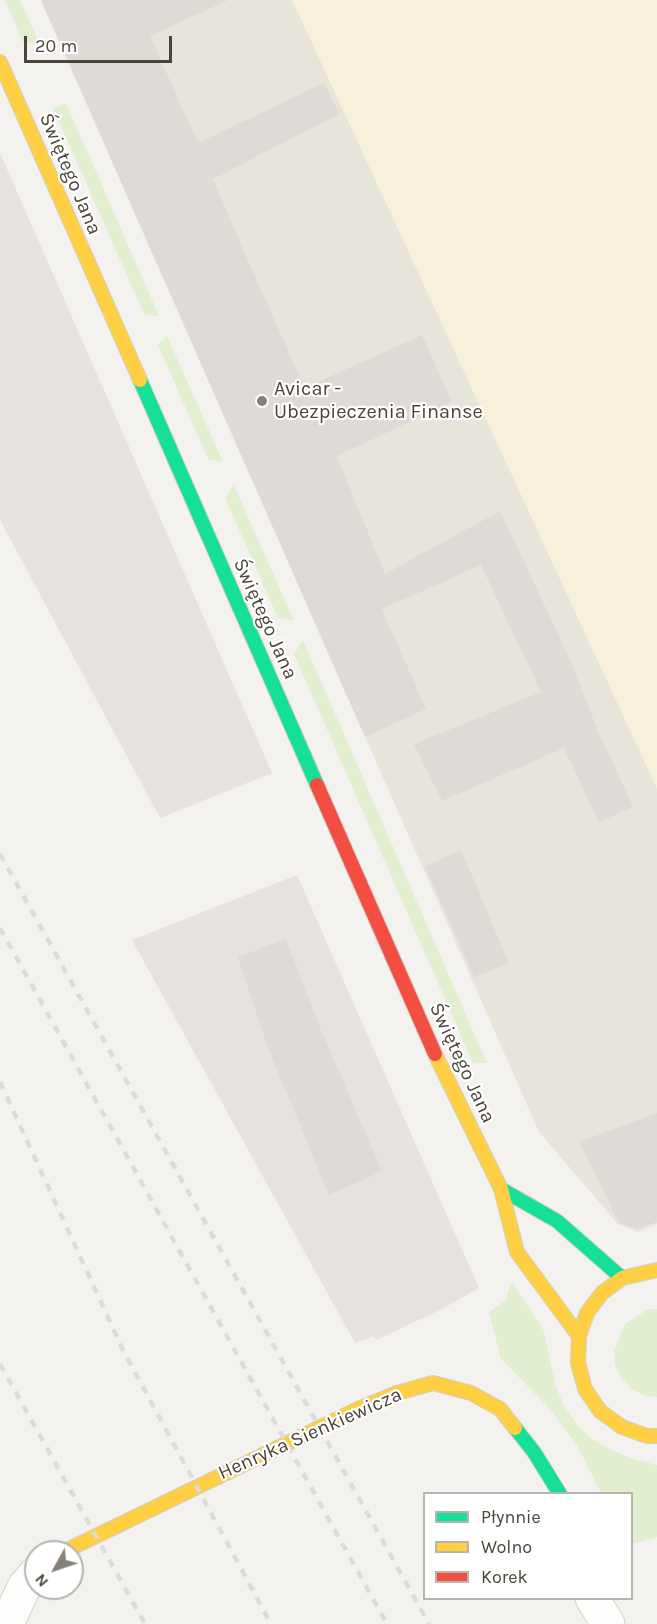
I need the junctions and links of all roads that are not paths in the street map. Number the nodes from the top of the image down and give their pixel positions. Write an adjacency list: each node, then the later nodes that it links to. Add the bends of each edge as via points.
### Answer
1 (0, 62): 2 (street, Świętego Jana, via 441,1068)
2 (501, 1189): 4 (street, via 557,1221); 5 (street, Świętego Jana, via 517,1252)
3 (657, 1270): 4 (street)
4 (622, 1278): 5 (street, via 592,1306)
5 (579, 1336): 6 (street, via 580,1372 585,1389 600,1411 622,1427)
6 (657, 1436)
7 (559, 1492): 8 (street, Henryka Sienkiewicza, via 500,1409 471,1393 433,1383 356,1410)
8 (83, 1540)
9 (24, 1587): 12 (street)
10 (593, 1600): 13 (street)
11 (617, 1600): 14 (street)
12 (7, 1624)
13 (608, 1624)
14 (620, 1624)

